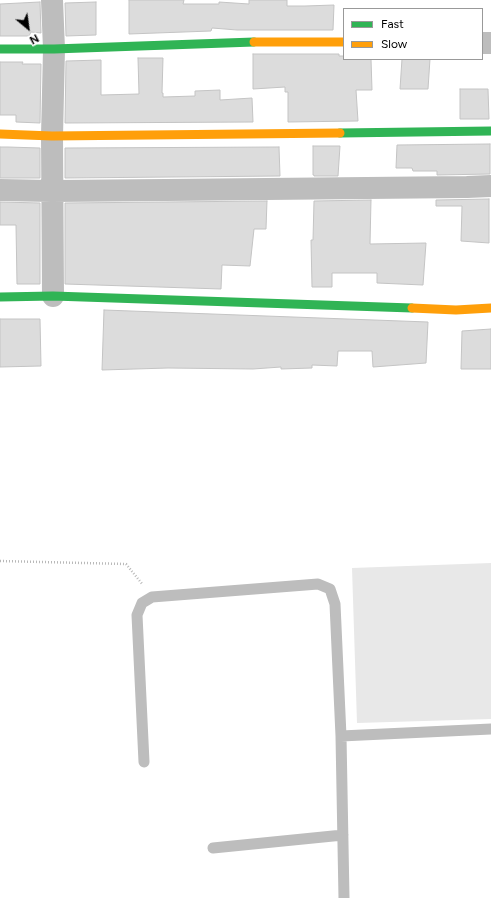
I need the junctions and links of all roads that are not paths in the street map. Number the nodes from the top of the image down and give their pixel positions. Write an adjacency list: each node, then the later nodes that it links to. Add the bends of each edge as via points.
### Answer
1 (52, 0): 4 (street)
2 (343, 42): 4 (street, via 249,42)
3 (0, 49): 4 (street)
4 (54, 49): 7 (street)
5 (491, 131): 7 (street)
6 (0, 134): 7 (street)
7 (52, 136): 10 (street)
8 (491, 186): 10 (street)
9 (0, 190): 10 (street)
10 (52, 191): 11 (street)
11 (53, 296): 12 (street); 13 (street, via 456,310)
12 (0, 297)
13 (491, 308)
14 (491, 729): 15 (lane)
15 (341, 736): 16 (lane, via 335,604 330,589 318,584 152,597 142,603 137,615); 17 (lane)
16 (144, 762)
17 (343, 835): 18 (lane); 19 (lane)
18 (213, 848)
19 (344, 898)

